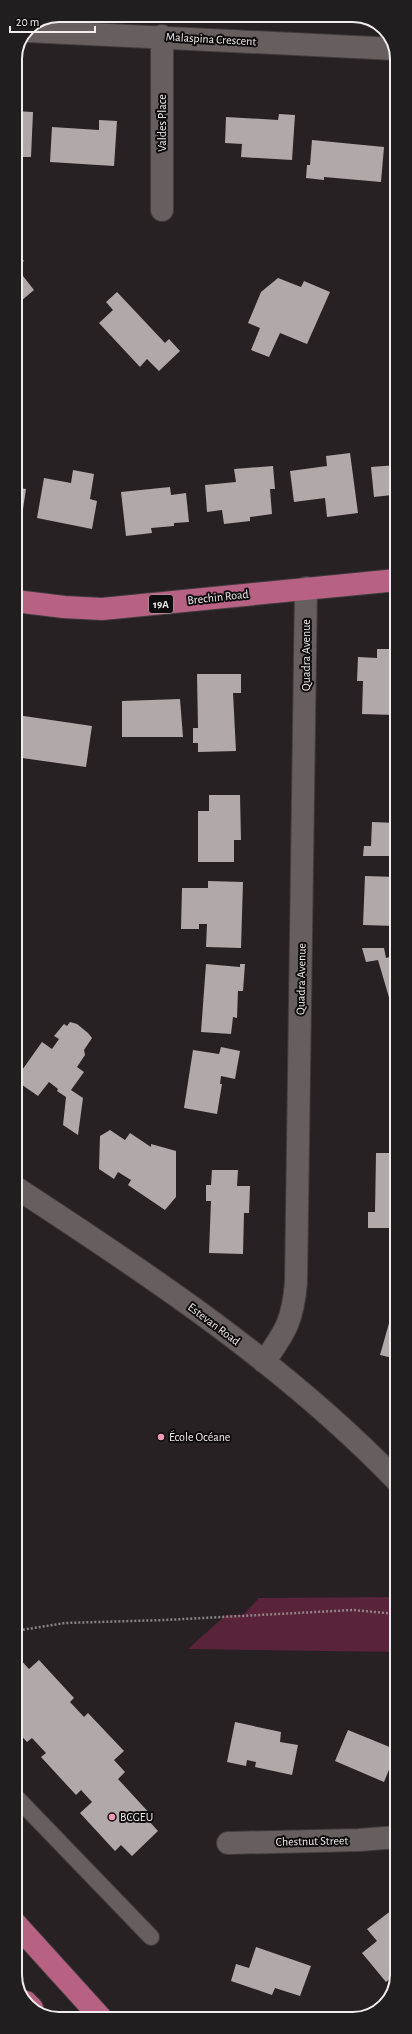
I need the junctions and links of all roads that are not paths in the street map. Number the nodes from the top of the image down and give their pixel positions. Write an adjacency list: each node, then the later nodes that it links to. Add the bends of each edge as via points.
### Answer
1 (36, 30): 2 (street, Malaspina Crescent)
2 (162, 36): 3 (street, Malaspina Crescent); 4 (street, Valdes Place)
3 (388, 49)
4 (162, 210)
5 (390, 581): 6 (main road, Brechin Road / 19A)
6 (306, 588): 7 (main road, Brechin Road / 19A, via 102,609); 9 (street, Quadra Avenue, via 296,1282 290,1320 285,1332)
7 (22, 602)
8 (22, 1193): 9 (street, Estevan Road, via 152,1279)
9 (264, 1362): 10 (street, Estevan Road, via 330,1417)
10 (390, 1474)
11 (22, 1803): 15 (lane)
12 (390, 1838): 13 (street, Chestnut Street)
13 (228, 1843)
14 (22, 1931): 16 (main road)
15 (151, 1938)
16 (96, 2012)

